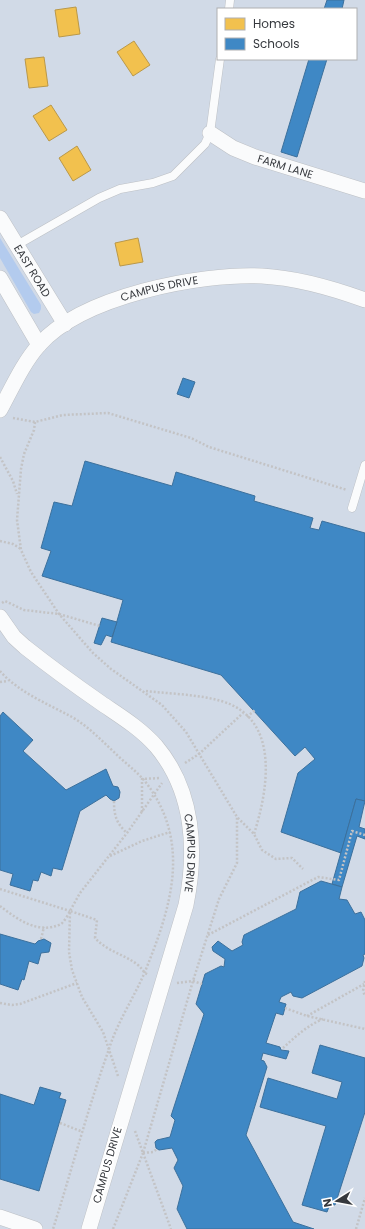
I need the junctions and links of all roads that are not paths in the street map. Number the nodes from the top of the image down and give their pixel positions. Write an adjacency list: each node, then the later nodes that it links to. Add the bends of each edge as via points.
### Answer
1 (220, 60): 2 (lane)
2 (210, 133): 3 (street, FARM LANE, via 255,157); 5 (lane, via 205,144 173,176 99,198)
3 (365, 191)
4 (0, 218): 5 (street, EAST ROAD)
5 (17, 245): 8 (street, EAST ROAD)
6 (0, 278): 9 (street)
7 (365, 300): 8 (street, CAMPUS DRIVE, via 311,283 244,276 153,288 100,306)
8 (65, 324): 9 (street, CAMPUS DRIVE)
9 (39, 345): 10 (street, CAMPUS DRIVE, via 14,384)
10 (4, 413)
11 (365, 465): 12 (lane)
12 (352, 508)
13 (2, 623): 16 (street, CAMPUS DRIVE, via 24,647 127,720 156,747 173,772 190,822 193,844 186,905)
14 (0, 1217): 15 (street)
15 (35, 1229)
16 (89, 1229)

